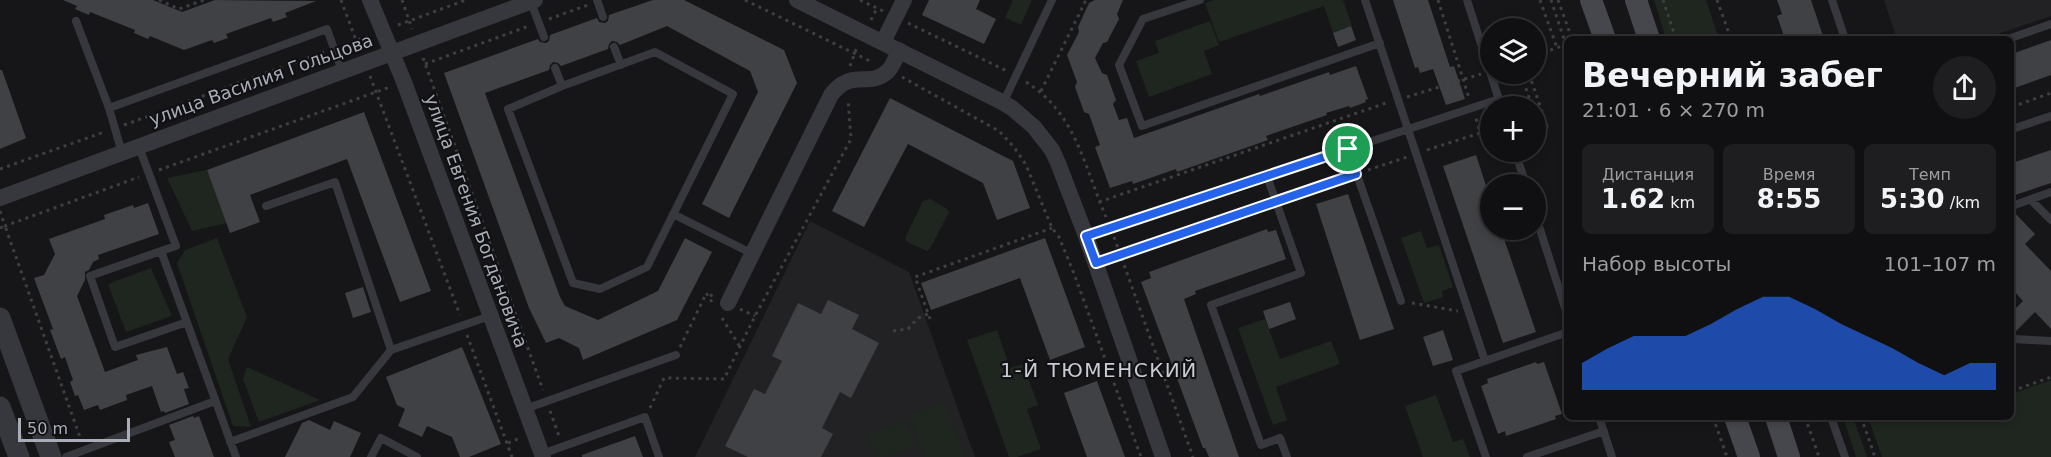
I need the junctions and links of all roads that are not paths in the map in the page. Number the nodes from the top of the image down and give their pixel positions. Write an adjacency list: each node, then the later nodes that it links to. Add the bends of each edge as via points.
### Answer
1 (370, 0): 26 (street, улица Евгения Богдановича)
2 (796, 0): 22 (street)
3 (904, 0): 22 (street)
4 (1052, 0): 31 (lane)
5 (1200, 0): 23 (lane, via 1143,19 1119,64 1142,126)
6 (1365, 0): 23 (lane)
7 (1467, 0): 21 (lane)
8 (1591, 0): 16 (main road)
9 (1636, 0): 17 (main road)
10 (1832, 0): 18 (lane)
11 (533, 1): 19 (lane); 26 (street, улица Василия Гольцова)
12 (597, 1): 13 (lane)
13 (603, 16)
14 (76, 21): 33 (lane)
15 (2051, 24): 20 (lane)
16 (1604, 36)
17 (1648, 36)
18 (1844, 36)
19 (544, 37)
20 (2014, 37)
21 (1480, 40)
22 (883, 42): 25 (street)
23 (1380, 44): 36 (lane)
24 (614, 47): 27 (lane)
25 (899, 50): 31 (street); 51 (street, via 890,70 875,78 847,80 831,95)
26 (390, 53): 29 (street, улица Василия Гольцова); 55 (street, улица Евгения Богдановича)
27 (621, 65): 30 (lane); 46 (lane, via 655,52 733,93)
28 (555, 68): 30 (lane)
29 (342, 71): 33 (lane, via 327,29); 37 (street, улица Василия Гольцова)
30 (562, 86): 46 (lane, via 508,109 573,284 600,289 647,267)
31 (1003, 103): 48 (street, via 1034,127 1052,150)
32 (1480, 107): 36 (lane)
33 (109, 108): 39 (lane)
34 (2051, 116): 35 (lane)
35 (2014, 128)
36 (1408, 129): 38 (lane); 63 (lane)
37 (139, 147): 39 (street, улица Василия Гольцова); 50 (lane, via 177,246)
38 (1348, 149): 40 (lane); 52 (lane)
39 (122, 153): 42 (street, улица Василия Гольцова)
40 (1267, 176): 48 (lane); 82 (lane, via 1301,273 1211,305 1261,445 1280,438)
41 (2051, 192): 43 (lane)
42 (0, 198)
43 (2031, 200): 44 (lane); 47 (lane)
44 (2014, 205)
45 (266, 206): 61 (lane, via 335,182)
46 (673, 214): 51 (lane)
47 (2051, 220)
48 (1086, 236): 81 (street)
49 (1543, 240): 54 (lane)
50 (161, 251): 57 (lane); 57 (lane, via 90,276 115,347)
51 (753, 254): 53 (street)
52 (1401, 301)
53 (728, 303)
54 (1564, 304)
55 (490, 316): 61 (lane); 66 (street, улица Евгения Богдановича)
56 (0, 318): 75 (street)
57 (187, 322): 64 (lane)
58 (1564, 333): 63 (lane)
59 (2014, 339): 60 (lane)
60 (2051, 341)
61 (391, 350): 72 (lane, via 353,397)
62 (676, 355): 66 (lane)
63 (1485, 361): 83 (lane, via 1456,371)
64 (215, 402): 72 (lane); 76 (lane)
65 (0, 407): 74 (street)
66 (525, 409): 73 (street, улица Евгения Богдановича)
67 (1600, 420): 71 (lane)
68 (1736, 420): 86 (main road)
69 (1777, 420): 87 (main road)
70 (1832, 420): 88 (lane)
71 (1604, 431): 84 (lane); 85 (lane)
72 (230, 442): 77 (lane)
73 (540, 456): 80 (lane, via 645,417)
74 (19, 457)
75 (51, 457)
76 (66, 457)
77 (236, 457)
78 (371, 457): 79 (lane, via 381,438)
79 (417, 457)
80 (659, 457)
81 (1163, 457)
82 (1287, 457)
83 (1486, 457)
84 (1527, 457)
85 (1612, 457)
86 (1749, 457)
87 (1789, 457)
88 (1845, 457)

